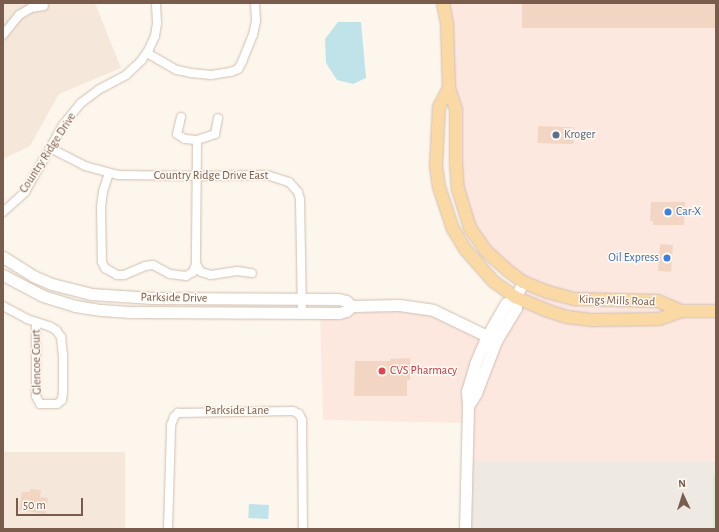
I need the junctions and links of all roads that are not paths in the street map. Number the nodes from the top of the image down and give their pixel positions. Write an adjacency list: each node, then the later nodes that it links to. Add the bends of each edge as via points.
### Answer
1 (156, 3): 6 (street, Country Ridge Drive, via 157,23)
2 (255, 3): 6 (street, via 254,35 242,62 234,70 211,75 190,73 177,70)
3 (443, 3): 7 (main road, via 447,24)
4 (44, 6): 5 (street, via 31,8 19,15)
5 (3, 34)
6 (147, 53): 11 (street, Country Ridge Drive, via 131,71 81,103 63,125)
7 (449, 88): 19 (main road, Kings Mills Road, via 456,110 458,189 470,228 486,251); 21 (main road, Kings Mills Road, via 439,107 436,166 444,206 453,229 465,249 493,281)
8 (181, 117): 10 (street, via 177,134 185,140)
9 (218, 118): 10 (street, via 219,124 215,134)
10 (197, 140): 13 (street)
11 (50, 148): 12 (street, Country Ridge Drive East, via 85,166); 14 (street, Country Ridge Drive, via 25,192)
12 (109, 173): 13 (street, Country Ridge Drive East); 16 (street, via 101,207 102,262 105,268 110,273 124,276 153,265 170,274 186,276 193,272)
13 (196, 176): 16 (street); 20 (street, Country Ridge Drive East, via 267,175 283,179 294,186 300,199 302,223)
14 (3, 212)
15 (3, 257): 20 (street, Parkside Drive, via 33,276 52,284 91,294 152,298)
16 (196, 264): 17 (street, via 201,272 211,275 237,271)
17 (252, 273)
18 (3, 275): 26 (street, Parkside Drive, via 25,288 50,298 75,306 101,310)
19 (522, 282): 21 (street); 24 (main road, Kings Mills Road, via 575,299 658,301)
20 (302, 299): 23 (street, Parkside Drive, via 338,299); 26 (street, Country Ridge Drive East)
21 (514, 299): 24 (main road, Kings Mills Road, via 567,317 593,320 659,319); 28 (street, via 506,303); 29 (street, via 516,308 496,341 476,393)
22 (3, 306): 27 (street, Glencoe Court)
23 (352, 306): 26 (street, Parkside Drive, via 339,313); 28 (street, Parkside Drive, via 399,305 433,310)
24 (682, 311): 25 (main road, Kings Mills Road)
25 (716, 311)
26 (302, 314)
27 (36, 322): 27 (street, Glencoe Court, via 56,330 61,337 63,392 62,400 57,404 40,404 36,396)
28 (487, 336): 29 (street, via 467,391)
29 (468, 406): 32 (street)
30 (168, 529): 31 (street, Parkside Lane, via 171,425 178,413 293,411 299,414 302,420)
31 (303, 529)
32 (465, 529)

